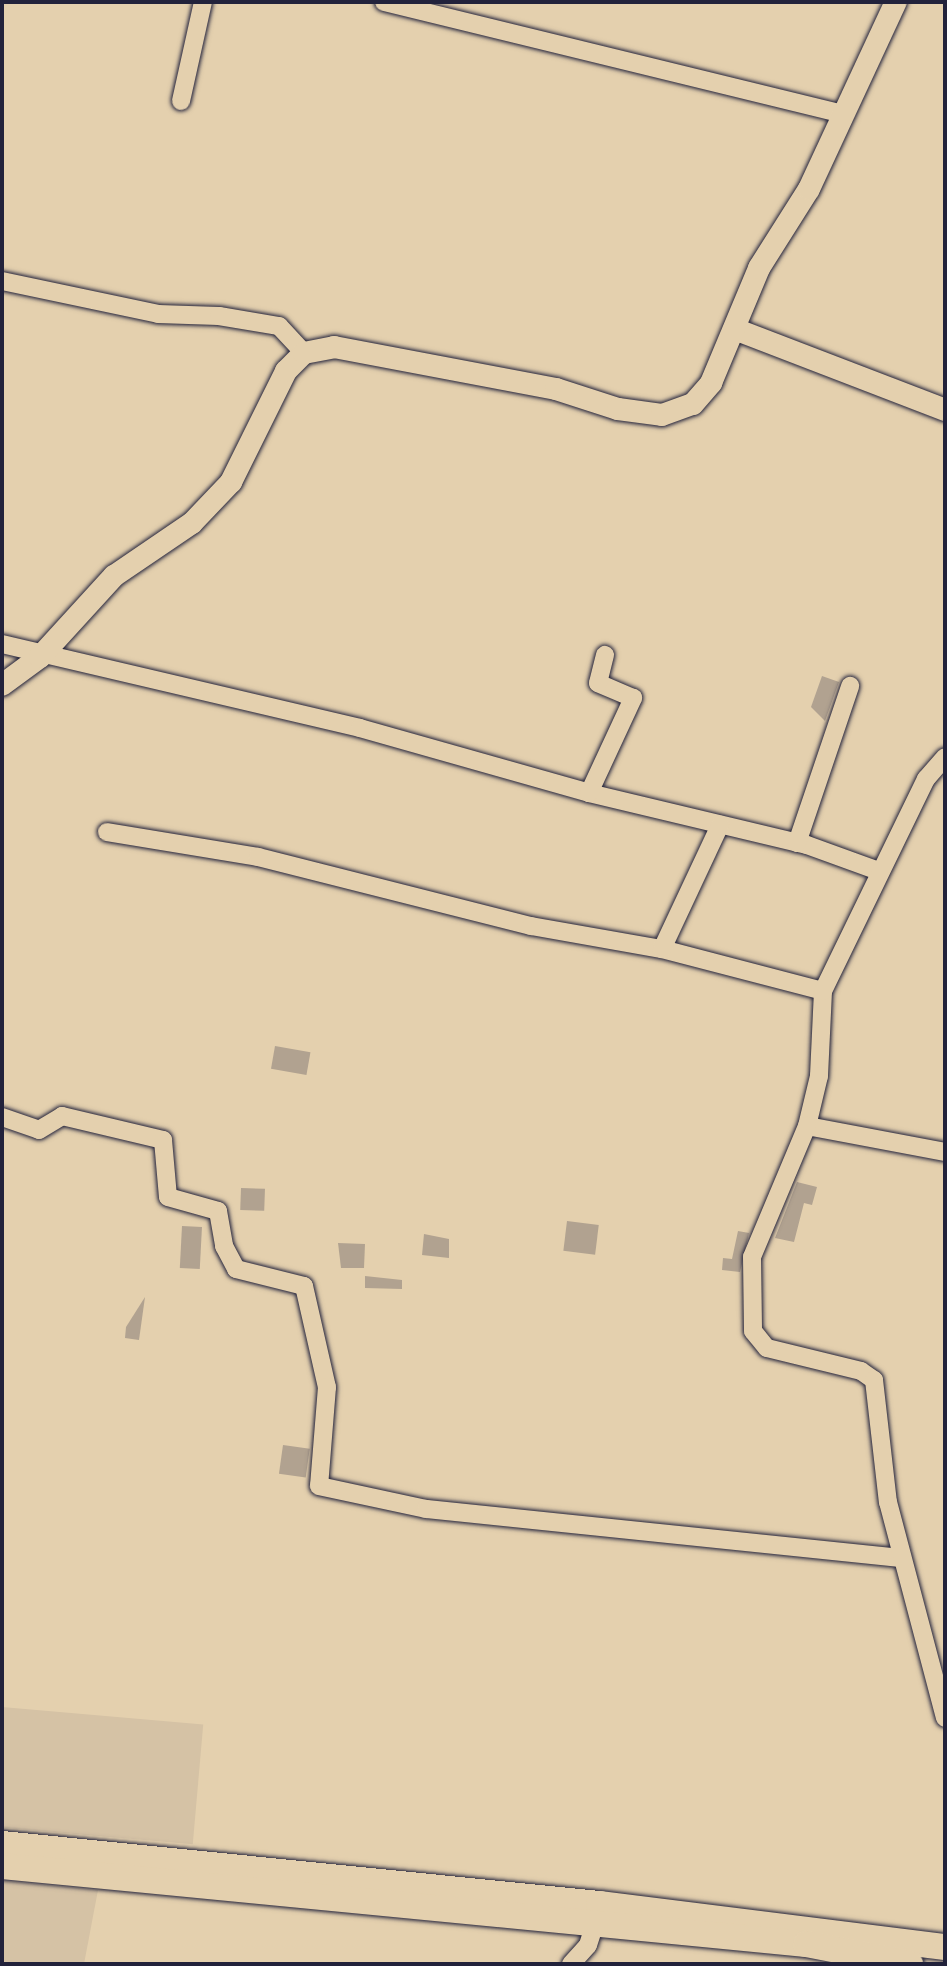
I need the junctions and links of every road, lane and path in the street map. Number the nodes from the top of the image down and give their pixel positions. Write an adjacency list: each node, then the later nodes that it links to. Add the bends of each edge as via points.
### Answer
1 (203, 2): 4 (street)
2 (384, 2): 5 (street, via 516,30)
3 (896, 2): 5 (street)
4 (181, 101)
5 (843, 114): 7 (street, via 809,189 759,268)
6 (2, 281): 8 (street, via 158,314 279,326)
7 (737, 330): 8 (street, via 711,383 693,404 662,415 334,347); 9 (street)
8 (304, 353): 12 (street, via 286,371 231,482 192,523 114,576)
9 (945, 410)
10 (2, 644): 12 (street)
11 (605, 655): 16 (street, via 598,683 633,698)
12 (40, 657): 13 (street); 16 (street, via 360,728)
13 (2, 685)
14 (850, 686): 19 (street)
15 (945, 757): 20 (street, via 926,779)
16 (589, 793): 17 (street)
17 (720, 825): 19 (street); 21 (street)
18 (107, 832): 21 (street, via 258,857 531,926)
19 (797, 843): 20 (street)
20 (879, 871): 22 (street)
21 (662, 949): 22 (street)
22 (823, 991): 24 (street, via 819,1076)
23 (2, 1117): 26 (street, via 39,1130 62,1116 163,1140 168,1197 218,1211 224,1246 236,1269 304,1286 327,1387 319,1486 426,1509)
24 (807, 1126): 25 (street); 26 (street, via 752,1257 753,1331 767,1348 861,1371 874,1380 878,1440)
25 (945, 1152)
26 (901, 1558): 27 (street)
27 (945, 1718)
28 (2, 1844): 30 (main road)
29 (2, 1866): 30 (main road)
30 (598, 1913): 31 (main road); 32 (street, via 588,1945); 33 (main road)
31 (945, 1947)
32 (571, 1964)
33 (910, 1964)

